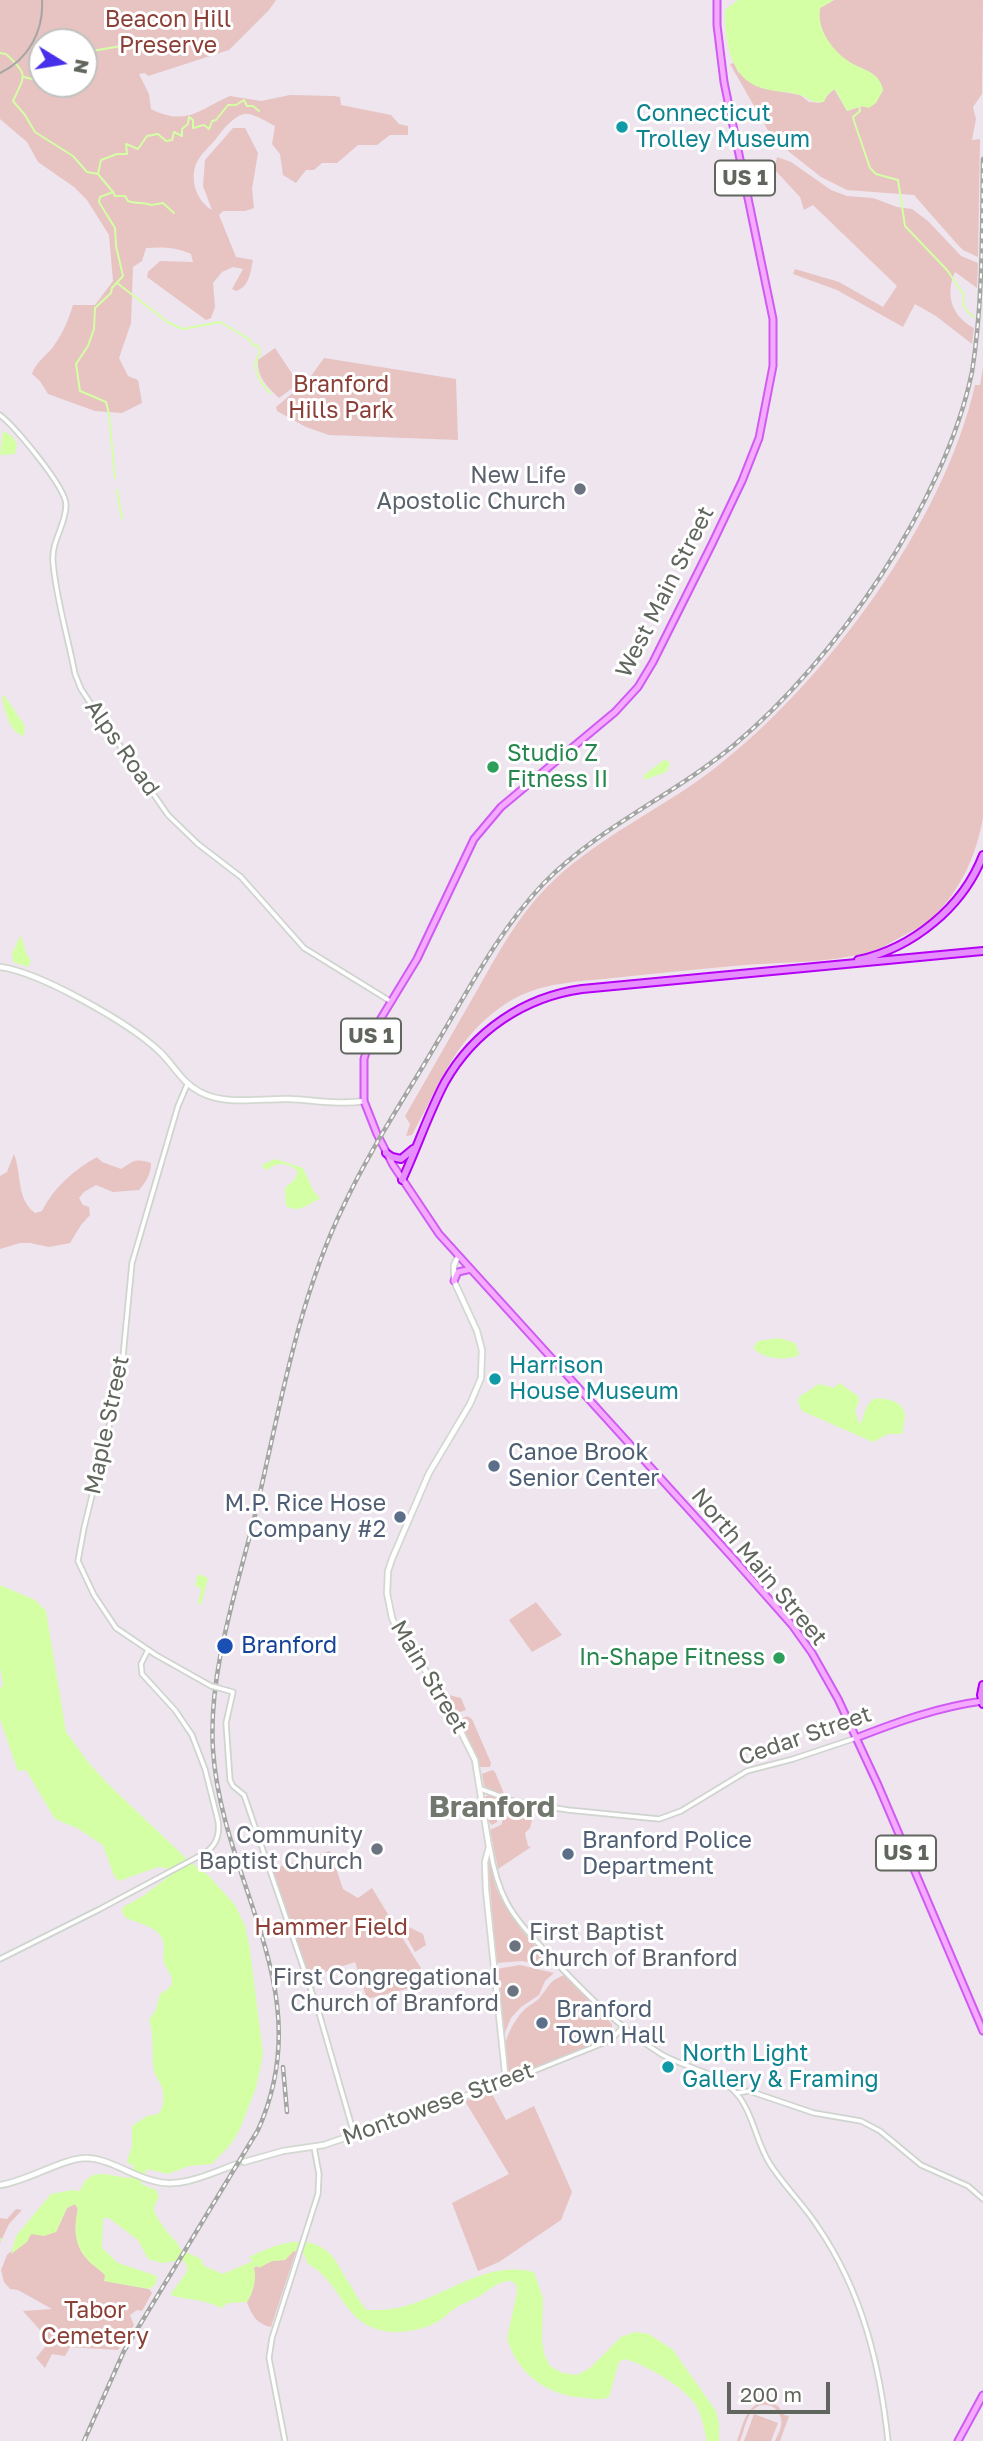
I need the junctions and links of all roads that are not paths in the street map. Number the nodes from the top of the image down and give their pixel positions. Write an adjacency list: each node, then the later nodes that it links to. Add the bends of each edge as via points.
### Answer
1 (717, 0): 6 (main road, West Main Street / US 1, via 724,82 773,319 773,366 758,440 645,676 615,712 508,800 480,830 417,959)
2 (0, 415): 6 (street, Alps Road, via 57,481 65,498 64,517 53,546 53,568 75,674 89,701 179,827 241,877 304,948)
3 (983, 855): 9 (highway, via 971,881 943,914 909,939 872,956 576,987 517,1007 488,1026 456,1060)
4 (983, 951): 9 (highway, via 582,989 550,996 507,1016 474,1043 450,1074)
5 (0, 967): 7 (main road, via 92,1005 159,1051)
6 (390, 1002): 8 (main road, West Main Street / US 1, via 366,1051)
7 (187, 1085): 8 (main road, via 228,1100); 16 (street, Maple Street, via 132,1263 121,1377 78,1554 82,1572 109,1620)
8 (364, 1101): 11 (main road, West Main Street / US 1)
9 (428, 1121): 10 (highway)
10 (419, 1142): 11 (highway, via 405,1158); 12 (highway)
11 (386, 1153): 12 (main road, West Main Street / US 1)
12 (402, 1180): 13 (main road, West Main Street / US 1)
13 (458, 1257): 14 (main road, North Main Street / US 1); 15 (main road)
14 (471, 1269): 15 (main road, via 458,1272); 19 (main road, North Main Street / US 1, via 792,1625 816,1660)
15 (454, 1281): 20 (main road, Main Street, via 477,1331 481,1378 399,1541 388,1571 387,1593 396,1627 463,1734)
16 (148, 1650): 22 (street, via 142,1674 192,1735 205,1769 218,1821 214,1845); 27 (street, Maple Street, bridge, via 211,1686 233,1692 226,1723 230,1780 244,1795 319,2013)
17 (983, 1685): 18 (highway)
18 (983, 1702): 19 (main road, Cedar Street, via 954,1705)
19 (856, 1738): 20 (street, Cedar Street, via 747,1771 681,1811 659,1819 513,1801); 24 (main road, North Main Street / US 1)
20 (481, 1789): 21 (main road, Main Street)
21 (489, 1847): 23 (street, Main Street, via 498,1884 514,1914 562,1969); 25 (main road, via 486,1890)
22 (0, 1959)
23 (623, 2027): 25 (street, Montowese Street, via 611,2040); 26 (street, Main Street, via 668,2058 723,2081)
24 (983, 2031)
25 (506, 2082): 27 (main road, Montowese Street)
26 (737, 2093): 32 (street, via 749,2091 814,2113 861,2121 921,2165 968,2186); 35 (street, via 768,2162 818,2226 848,2280 872,2343)
27 (354, 2134): 28 (main road, Montowese Street)
28 (314, 2147): 29 (main road, Montowese Street); 34 (street, via 318,2194 269,2358)
29 (244, 2162)
30 (237, 2164): 31 (main road, via 166,2184 86,2158)
31 (0, 2185)
32 (983, 2199)
33 (983, 2395): 36 (main road)
34 (285, 2441)
35 (888, 2441)
36 (958, 2441)

